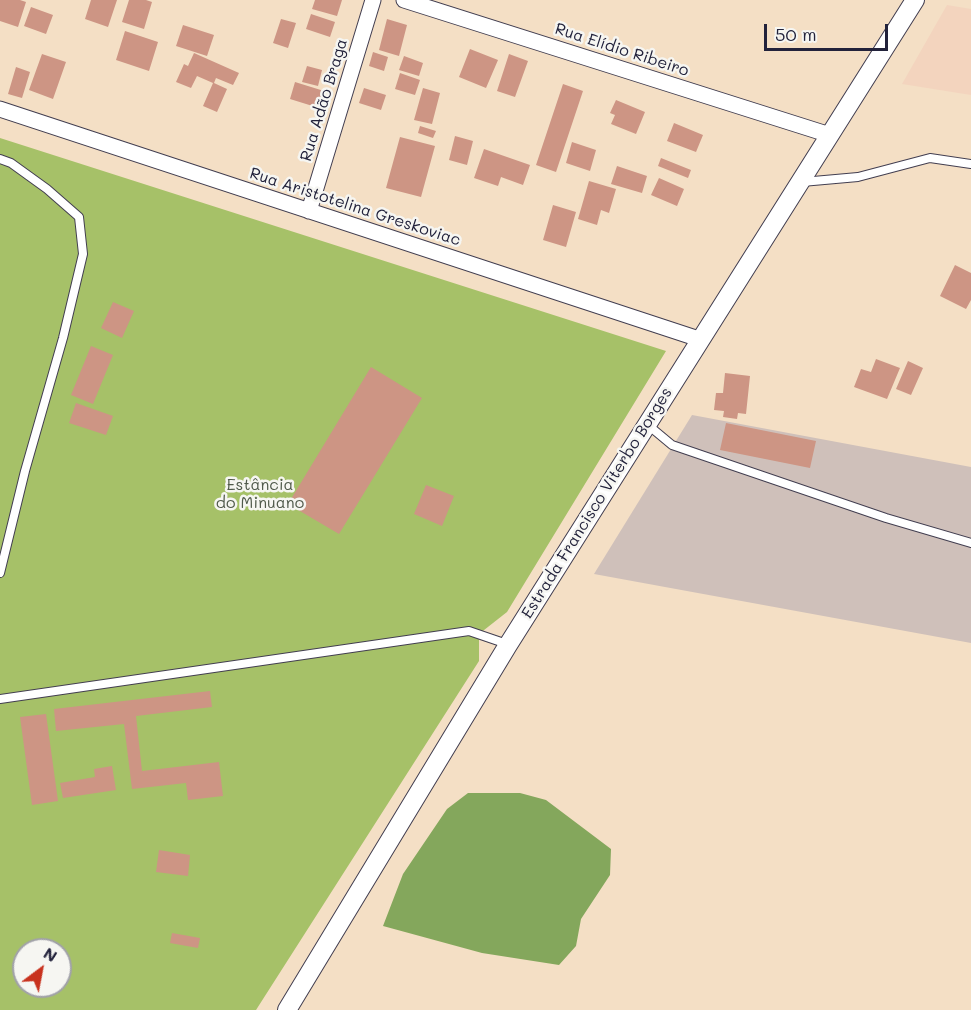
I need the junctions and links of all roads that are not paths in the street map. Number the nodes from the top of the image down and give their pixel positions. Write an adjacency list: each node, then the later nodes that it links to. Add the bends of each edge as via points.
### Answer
1 (374, 0): 9 (street, Rua Adão Braga)
2 (404, 0): 5 (street, Rua Elídio Ribeiro)
3 (915, 0): 5 (street, Estrada Francisco Viterbo Borges)
4 (0, 109): 9 (street, Rua Aristotelina Greskoviac)
5 (830, 135): 8 (street, Estrada Francisco Viterbo Borges)
6 (0, 159): 13 (lane, via 47,189 79,217 83,254)
7 (971, 164): 8 (lane, via 930,158 858,177)
8 (800, 182): 10 (street, Estrada Francisco Viterbo Borges)
9 (309, 211): 10 (street, Rua Aristotelina Greskoviac)
10 (699, 339): 11 (street, Estrada Francisco Viterbo Borges)
11 (646, 424): 12 (lane, via 672,445); 14 (street, Estrada Francisco Viterbo Borges)
12 (971, 543)
13 (0, 573)
14 (508, 645): 15 (lane, via 469,631); 16 (street, Estrada Francisco Viterbo Borges)
15 (0, 699)
16 (287, 1010)

